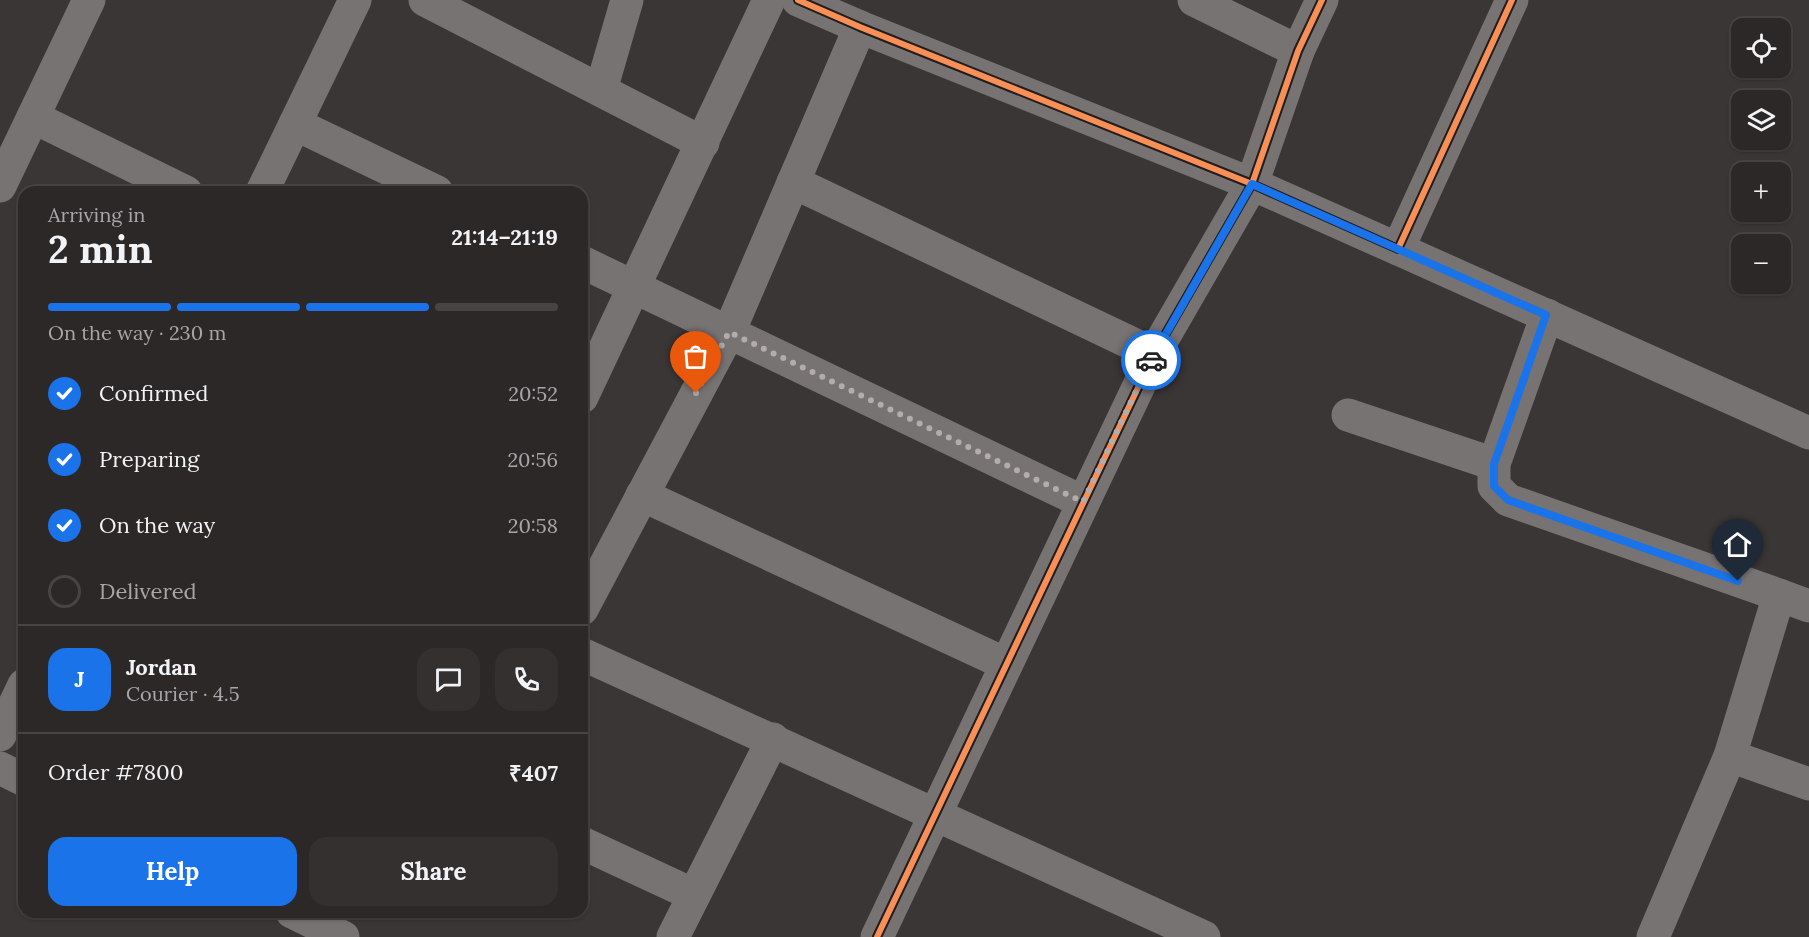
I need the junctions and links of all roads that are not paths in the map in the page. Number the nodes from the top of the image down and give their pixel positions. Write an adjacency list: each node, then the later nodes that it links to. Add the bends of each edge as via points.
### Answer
1 (89, 0): 13 (street)
2 (355, 0): 14 (street)
3 (425, 0): 12 (street)
4 (627, 0): 12 (street)
5 (769, 0): 15 (street)
6 (798, 0): 10 (street)
7 (1194, 0): 11 (street)
8 (1322, 0): 11 (street)
9 (1512, 0): 22 (street)
10 (860, 27): 16 (street); 17 (street)
11 (1298, 51): 17 (street)
12 (601, 90): 15 (street)
13 (33, 117): 18 (street); 19 (street)
14 (295, 124): 20 (street); 21 (street)
15 (703, 143): 24 (street)
16 (793, 182): 26 (street); 27 (street)
17 (1252, 184): 22 (street); 27 (street)
18 (0, 186)
19 (174, 186)
20 (265, 186)
21 (424, 186)
22 (1398, 249): 25 (street)
23 (588, 265): 24 (street)
24 (634, 288): 26 (street); 28 (street)
25 (1546, 315): 30 (street); 31 (street)
26 (729, 332): 32 (street); 33 (street)
27 (1154, 354): 33 (street)
28 (588, 382)
29 (1348, 415): 31 (street)
30 (1809, 433)
31 (1494, 464): 35 (street, via 1494,486 1508,500)
32 (642, 495): 34 (street); 37 (street)
33 (1083, 502): 37 (street)
34 (588, 598)
35 (1794, 601): 41 (street)
36 (588, 657): 40 (street)
37 (1006, 664): 45 (street)
38 (18, 698): 39 (street)
39 (0, 735)
40 (773, 739): 45 (street); 47 (street)
41 (1730, 756): 44 (street); 53 (street)
42 (0, 768): 43 (street)
43 (18, 777)
44 (1809, 784)
45 (934, 814): 51 (street); 52 (street)
46 (588, 846): 47 (street)
47 (694, 895): 50 (street)
48 (304, 918): 49 (street)
49 (343, 937)
50 (673, 937)
51 (877, 937)
52 (1204, 937)
53 (1653, 937)

